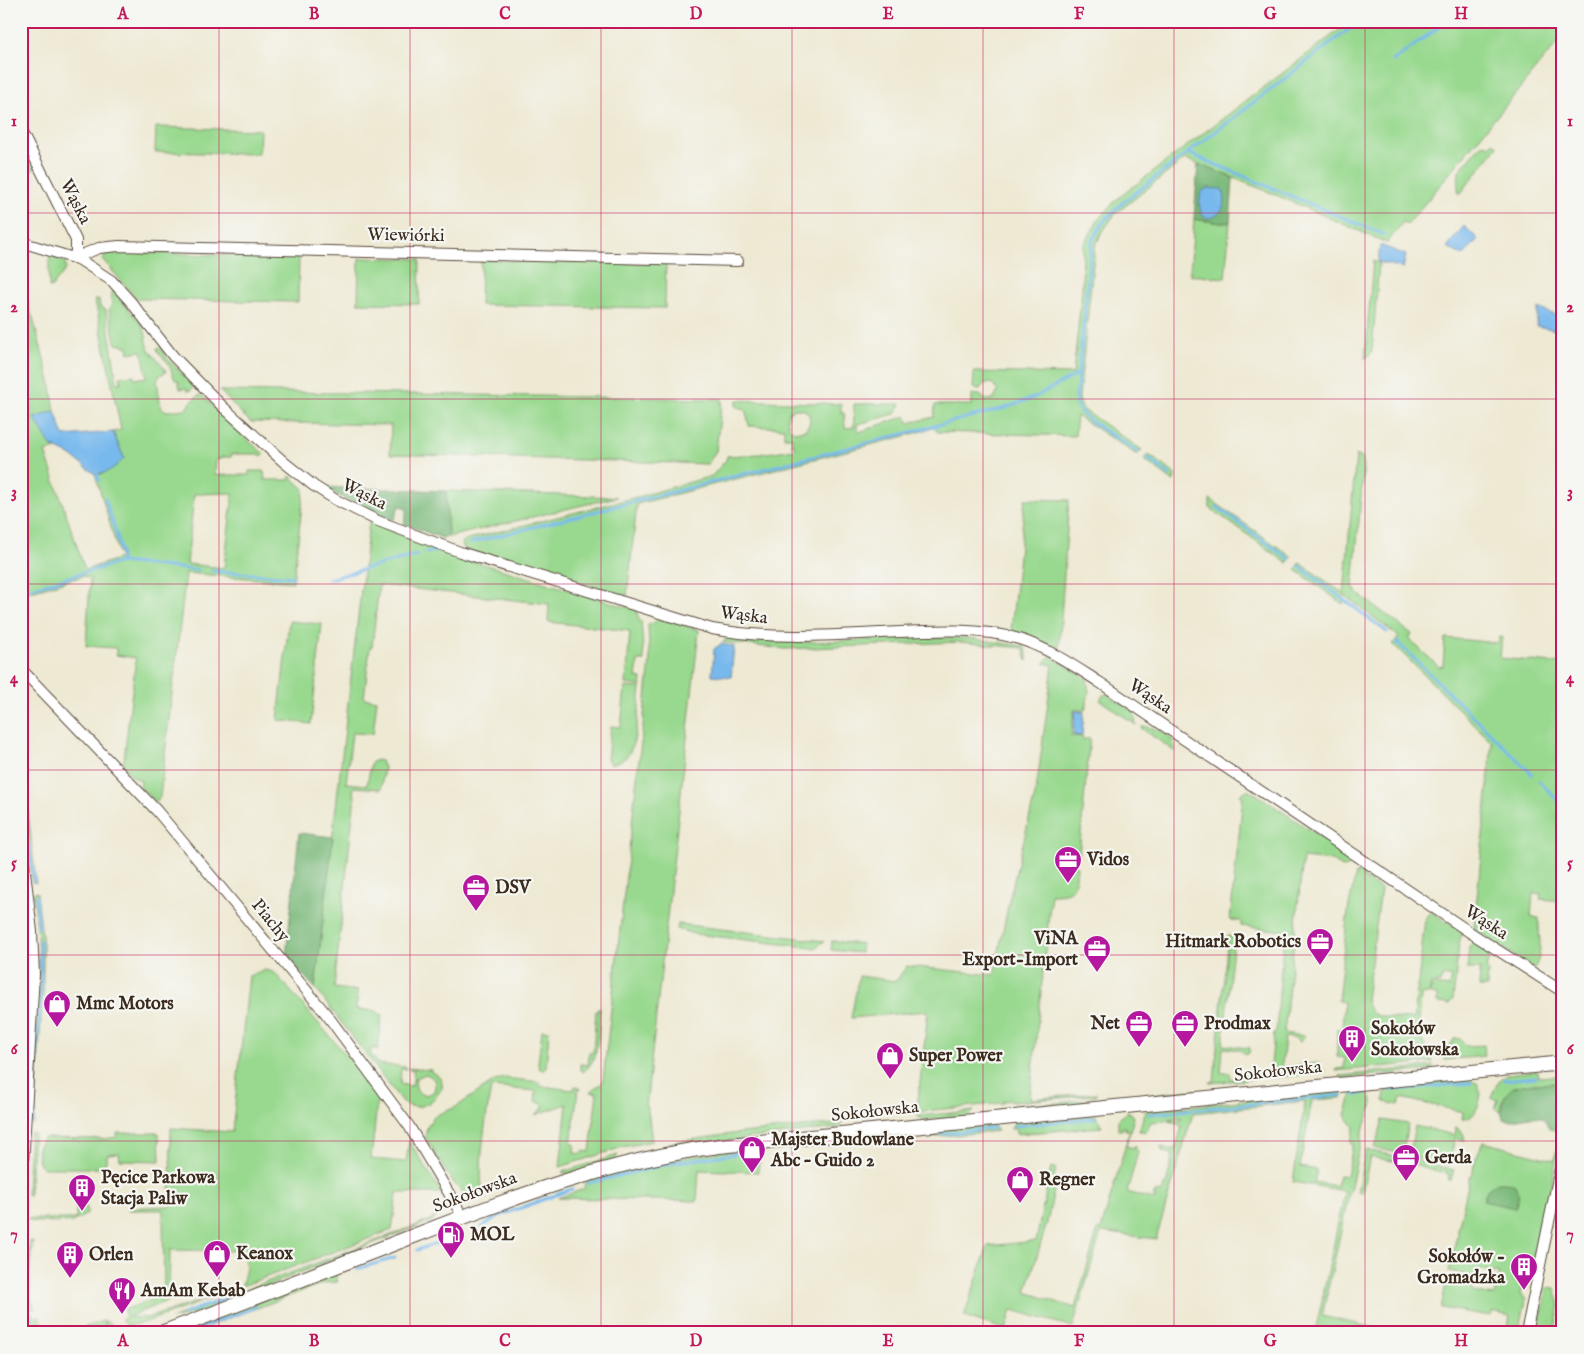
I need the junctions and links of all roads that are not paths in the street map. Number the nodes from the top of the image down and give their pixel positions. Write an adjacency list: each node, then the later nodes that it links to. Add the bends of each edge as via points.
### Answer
1 (21, 131): 3 (street, Wąska, via 76,240)
2 (21, 242): 3 (street)
3 (74, 258): 4 (street, Wiewiórki, via 99,248 118,246); 7 (street, Wąska, via 112,281 173,356 269,449 314,486 362,514 460,552 712,629 791,636 956,631 1026,641 1099,682)
4 (738, 261)
5 (21, 669): 11 (street, Piachy, via 158,811 327,1015 409,1126)
6 (21, 854): 10 (street, via 32,974)
7 (1563, 992)
8 (1563, 1063): 11 (street, Sokołowska, via 694,1149 611,1167 508,1199)
9 (1563, 1154): 13 (street)
10 (21, 1164)
11 (463, 1217): 12 (street, Sokołowska)
12 (161, 1333)
13 (1526, 1333)

